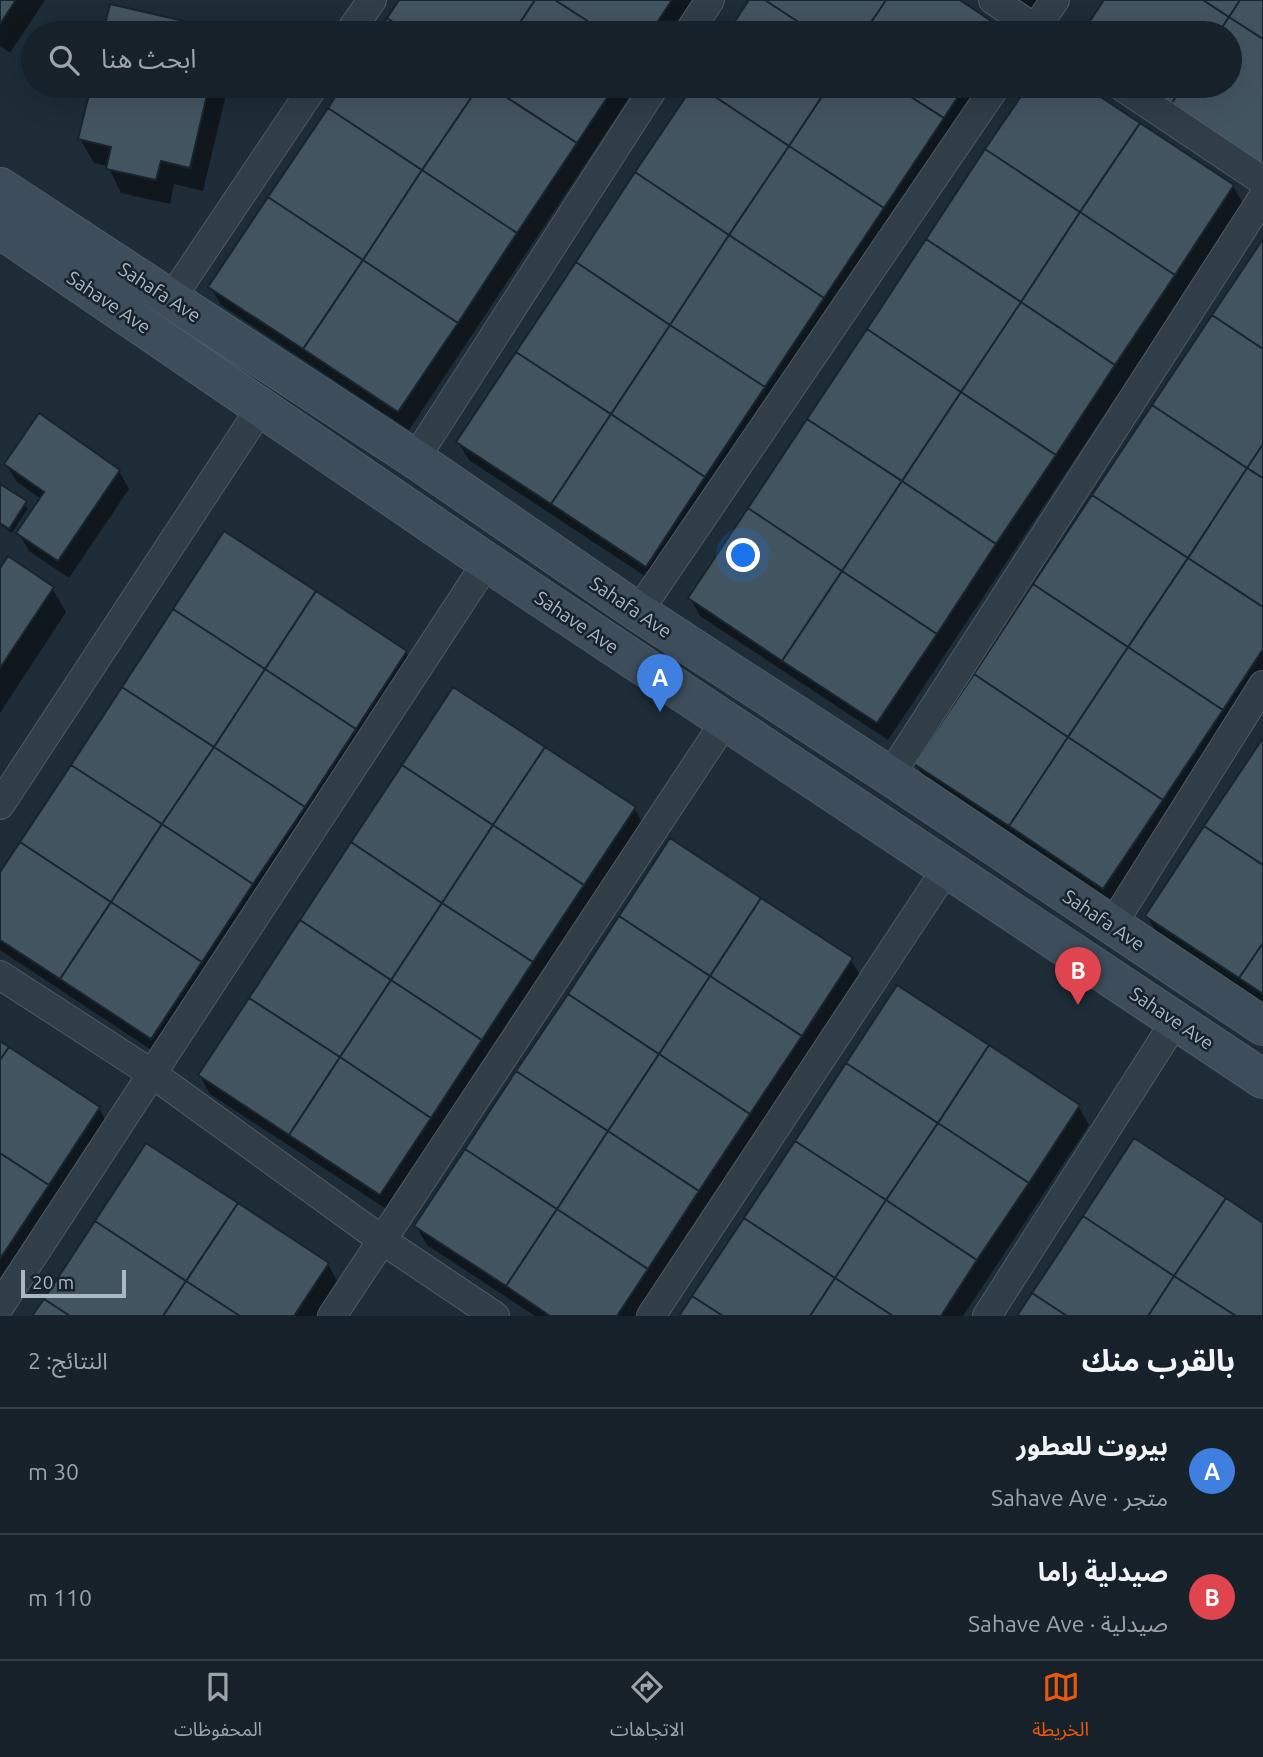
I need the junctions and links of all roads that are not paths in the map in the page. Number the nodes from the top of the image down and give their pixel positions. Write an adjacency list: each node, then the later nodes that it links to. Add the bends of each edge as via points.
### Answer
1 (372, 0): 5 (street)
2 (710, 0): 6 (street)
3 (993, 0): 7 (street)
4 (1055, 0): 8 (street)
5 (357, 21)
6 (696, 21)
7 (1021, 21)
8 (1043, 21)
9 (306, 98): 17 (street)
10 (646, 98): 19 (street)
11 (988, 98): 21 (street)
12 (1139, 98): 13 (street)
13 (1263, 181)
14 (0, 187): 17 (main road, Sahafa Ave)
15 (1263, 197): 24 (street)
16 (0, 229): 18 (main road, Sahave Ave)
17 (171, 299): 19 (main road, Sahafa Ave)
18 (262, 407): 20 (main road, Sahave Ave); 25 (street)
19 (415, 458): 21 (main road, Sahafa Ave)
20 (487, 562): 23 (main road, Sahave Ave); 31 (street)
21 (638, 612): 24 (main road, Sahafa Ave)
22 (1263, 685): 27 (street)
23 (726, 720): 26 (main road, Sahave Ave); 33 (street)
24 (890, 776): 27 (main road, Sahafa Ave)
25 (0, 805)
26 (947, 868): 29 (main road, Sahave Ave); 37 (street)
27 (1112, 925): 30 (main road, Sahafa Ave)
28 (0, 975): 31 (street)
29 (1176, 1020): 32 (main road, Sahave Ave); 38 (street)
30 (1263, 1026)
31 (154, 1075): 33 (street); 34 (street)
32 (1263, 1079)
33 (382, 1240): 35 (street); 36 (street)
34 (0, 1306)
35 (332, 1316)
36 (495, 1316)
37 (651, 1316)
38 (987, 1316)

